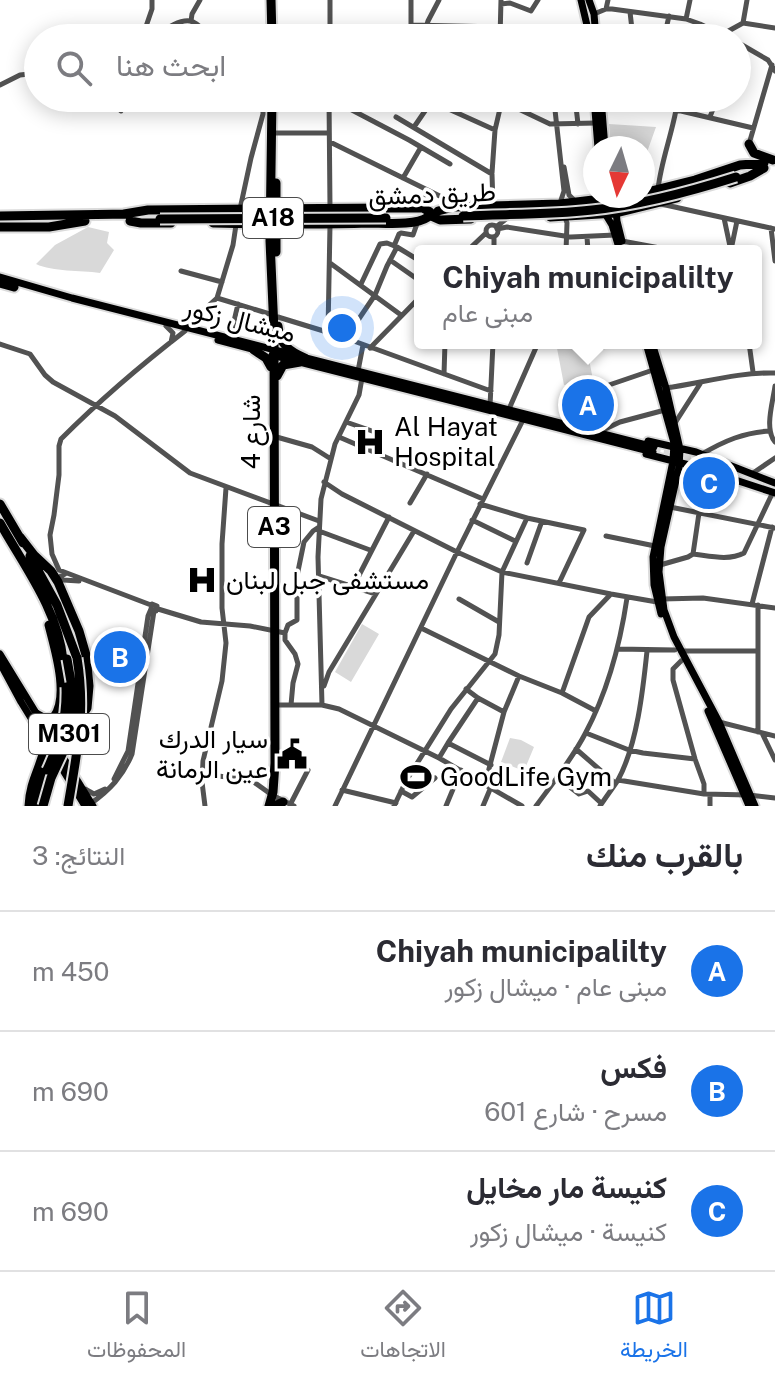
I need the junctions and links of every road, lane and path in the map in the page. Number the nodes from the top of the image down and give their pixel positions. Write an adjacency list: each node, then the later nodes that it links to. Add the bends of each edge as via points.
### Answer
1 (152, 0): 21 (street)
2 (200, 0): 19 (street)
3 (273, 0): 24 (highway)
4 (330, 0): 25 (street)
5 (411, 0): 26 (street)
6 (439, 0): 27 (street)
7 (538, 0): 13 (street, via 531,11)
8 (581, 0): 29 (main road)
9 (589, 0): 16 (main road)
10 (608, 0): 14 (street)
11 (690, 0): 18 (street)
12 (747, 0): 20 (street)
13 (501, 2): 28 (street)
14 (606, 9): 15 (street); 16 (street)
15 (630, 12): 17 (street); 31 (street)
16 (594, 14): 30 (main road)
17 (669, 16): 18 (street); 32 (street)
18 (686, 19): 33 (street)
19 (191, 21): 22 (street); 23 (street)
20 (743, 23): 34 (street)
21 (147, 24)
22 (178, 24)
23 (195, 24)
24 (274, 24)
25 (330, 24)
26 (411, 24)
27 (427, 24)
28 (500, 24)
29 (587, 24)
30 (595, 24)
31 (631, 24)
32 (667, 24)
33 (698, 24)
34 (749, 24)
35 (751, 24): 36 (street)
36 (775, 28)
37 (751, 52): 38 (street)
38 (774, 68): 61 (street)
39 (24, 75): 40 (street)
40 (0, 85)
41 (270, 112): 63 (highway, A3); 81 (highway, A3); 91 (street)
42 (329, 112): 64 (street)
43 (355, 112): 70 (street)
44 (424, 112): 60 (street)
45 (455, 112): 62 (street)
46 (498, 112): 62 (street)
47 (525, 112): 59 (street)
48 (555, 112): 59 (street)
49 (577, 112): 58 (street)
50 (595, 112): 57 (main road)
51 (602, 112): 67 (main road)
52 (677, 112): 80 (street)
53 (687, 112): 56 (street)
54 (712, 112): 56 (street)
55 (396, 117): 60 (street)
56 (710, 117): 61 (street)
57 (596, 123): 58 (street); 66 (main road)
58 (578, 124): 59 (street)
59 (557, 125): 65 (street)
60 (414, 127): 76 (street)
61 (753, 128): 69 (street)
62 (495, 130): 76 (street)
63 (275, 133): 64 (street); 81 (highway, A3)
64 (329, 133): 68 (street)
65 (558, 135): 71 (street); 74 (street)
66 (597, 136)
67 (604, 136)
68 (330, 142): 77 (street); 90 (street)
69 (749, 144): 72 (highway); 75 (highway)
70 (421, 147): 73 (street); 77 (street)
71 (559, 151): 74 (street); 78 (street)
72 (770, 163): 75 (highway, طريق دمشق / A18); 84 (highway, via 735,182)
73 (450, 164)
74 (564, 165): 78 (street)
75 (735, 172): 80 (highway); 95 (highway, طريق دمشق / A18, bridge, via 668,197 620,207)
76 (492, 174): 86 (street)
77 (403, 178): 79 (street)
78 (565, 187): 83 (street); 85 (street)
79 (426, 190): 87 (street); 95 (street)
80 (657, 190)
81 (273, 195): 92 (highway, A3); 92 (highway); 93 (highway)
82 (583, 202): 83 (highway)
83 (577, 203): 85 (highway)
84 (660, 203): 94 (highway); 100 (street)
85 (560, 204): 86 (highway)
86 (493, 206): 95 (highway)
87 (419, 208): 90 (highway); 96 (highway)
88 (606, 208): 104 (main road)
89 (616, 208): 104 (main road)
90 (330, 209): 93 (highway)
91 (244, 210): 92 (highway); 99 (highway, via 148,210); 106 (highway, via 253,214)
92 (269, 210): 93 (highway); 109 (highway, A3)
93 (293, 210): 107 (highway, via 289,216)
94 (632, 210): 104 (highway); 104 (main road)
95 (462, 211): 96 (highway, طريق دمشق / A18)
96 (429, 215): 99 (highway, طريق دمشق / A18, bridge); 108 (highway); 110 (highway); 127 (street, via 413,235 399,234)
97 (568, 217): 102 (highway); 104 (highway); 113 (street)
98 (85, 218): 99 (highway, طريق دمشق / A18); 101 (highway); 101 (highway, via 59,211); 101 (highway, via 49,227)
99 (127, 218): 105 (highway, via 159,224)
100 (724, 218): 103 (street); 125 (street)
101 (0, 219)
102 (506, 219): 110 (highway); 111 (street)
103 (737, 221): 112 (street); 126 (street)
104 (614, 222): 115 (street); 116 (main road); 122 (main road)
105 (236, 224): 106 (highway); 135 (street)
106 (252, 224): 109 (highway); 117 (highway, via 267,230)
107 (294, 224): 108 (highway); 109 (highway); 117 (highway, via 281,229)
108 (330, 224): 131 (street)
109 (274, 225): 117 (highway, A3)
110 (482, 226): 111 (street); 114 (street); 118 (street)
111 (496, 228): 113 (street); 114 (street)
112 (773, 229): 130 (street)
113 (567, 236): 115 (street); 120 (street)
114 (494, 237): 119 (street)
115 (587, 237): 121 (street)
116 (622, 241): 123 (main road); 124 (street)
117 (272, 244): 143 (highway, A3)
118 (471, 245)
119 (494, 245)
120 (566, 245)
121 (588, 245)
122 (620, 245)
123 (622, 245)
124 (641, 245)
125 (730, 245)
126 (732, 245)
127 (396, 246): 128 (street); 129 (street); 136 (street, via 380,244)
128 (414, 257)
129 (390, 260): 133 (street); 138 (street)
130 (775, 261)
131 (330, 263): 136 (street); 147 (street)
132 (181, 271): 135 (street)
133 (414, 277)
134 (1, 281): 137 (highway); 145 (main road, ميشال زكور)
135 (222, 282): 139 (street)
136 (361, 284): 138 (street)
137 (14, 287): 144 (main road, ميشال زكور)
138 (375, 295): 142 (street); 149 (street)
139 (217, 298): 140 (street); 145 (street)
140 (238, 304): 143 (street); 148 (street)
141 (414, 304): 142 (street)
142 (401, 315): 152 (street)
143 (276, 316): 146 (highway, A3); 147 (street)
144 (166, 326): 145 (main road, ميشال زكور); 150 (street, via 173,334)
145 (185, 329): 148 (main road, ميشال زكور); 150 (street); 153 (main road, ميشال زكور)
146 (276, 331): 153 (highway); 162 (highway, شارع 4 / A3); 163 (highway)
147 (328, 332): 149 (street)
148 (230, 338): 153 (main road, ميشال زكور)
149 (346, 338): 152 (street)
150 (170, 343): 175 (street)
151 (0, 344): 175 (street, via 30,354 53,382)
152 (366, 346): 167 (street); 168 (street)
153 (254, 347): 162 (main road, ميشال زكور); 169 (highway)
154 (445, 349): 167 (street)
155 (493, 349): 174 (street)
156 (535, 349): 177 (street)
157 (597, 349): 161 (street)
158 (650, 349): 164 (main road)
159 (651, 349): 173 (main road)
160 (750, 349): 165 (street)
161 (594, 350)
162 (276, 353): 163 (main road, ميشال زكور); 169 (highway, شارع 4 / A3)
163 (302, 360): 168 (main road, ميشال زكور); 169 (highway, via 283,365)
164 (653, 370): 171 (street); 178 (main road)
165 (753, 372): 166 (street); 170 (street)
166 (775, 373)
167 (444, 374): 174 (street)
168 (360, 375): 176 (main road, ميشال زكور); 179 (main road, ميشال زكور); 180 (street, via 361,390)
169 (275, 376): 185 (highway, شارع 4 / A3)
170 (701, 383): 173 (street); 181 (street)
171 (609, 385)
172 (775, 386): 183 (street)
173 (666, 388): 181 (main road)
174 (491, 391): 176 (street)
175 (96, 405): 196 (street, via 188,472); 224 (street, via 59,442 50,535 52,554)
176 (490, 406): 177 (main road, ميشال زكور)
177 (508, 410): 179 (main road, ميشال زكور)
178 (666, 410): 182 (street); 188 (main road)
179 (524, 418): 182 (main road, via 541,416); 189 (main road, ميشال زكور); 198 (street)
180 (346, 422): 184 (street); 186 (street)
181 (675, 423): 188 (main road)
182 (603, 430): 189 (main road)
183 (770, 431): 187 (street); 192 (street, via 729,440)
184 (375, 432)
185 (276, 437): 191 (street, via 312,447); 201 (highway, شارع 4 / A3)
186 (339, 437): 191 (street); 194 (street)
187 (775, 442)
188 (676, 443): 189 (main road); 192 (main road); 192 (main road)
189 (655, 448): 192 (main road, via 663,459)
190 (775, 458): 193 (street)
191 (331, 459): 195 (street)
192 (686, 462): 193 (main road); 197 (main road); 202 (main road); 216 (main road)
193 (753, 473): 197 (main road)
194 (427, 474): 198 (street); 199 (street)
195 (324, 482): 204 (street); 210 (street)
196 (226, 488): 201 (street); 240 (street)
197 (775, 489): 209 (street)
198 (482, 502): 205 (street); 206 (street)
199 (410, 503)
200 (0, 504): 214 (highway)
201 (276, 505): 210 (street); 242 (highway, شارع 4 / A3)
202 (670, 507): 203 (street); 221 (main road)
203 (699, 513): 209 (street); 219 (street)
204 (389, 517): 212 (street); 217 (street)
205 (527, 518): 207 (street); 215 (street)
206 (472, 520): 215 (street); 218 (street)
207 (542, 521): 220 (street); 226 (street, via 584,530)
208 (0, 523): 232 (highway)
209 (759, 525): 211 (street); 219 (street, via 739,556)
210 (319, 526): 217 (street); 225 (street); 242 (street, via 304,542 297,620)
211 (773, 528): 235 (street)
212 (414, 531): 218 (street); 229 (street)
213 (606, 536): 216 (street)
214 (20, 537): 222 (highway); 236 (highway)
215 (515, 541): 223 (street)
216 (655, 546): 234 (main road)
217 (371, 550): 227 (street)
218 (457, 552): 223 (street); 241 (street)
219 (693, 554): 221 (street)
220 (527, 563)
221 (660, 565): 234 (main road)
222 (47, 566): 224 (highway); 228 (highway)
223 (502, 572): 226 (street); 239 (street)
224 (65, 574): 228 (highway); 238 (street)
225 (319, 576): 227 (street); 253 (street)
226 (559, 583): 230 (street)
227 (353, 587): 229 (street)
228 (64, 592): 252 (highway)
229 (376, 594): 253 (street)
230 (611, 594): 231 (street); 257 (street, via 589,617)
231 (627, 598): 234 (street); 244 (street)
232 (43, 599): 236 (highway); 255 (highway)
233 (459, 599): 239 (street)
234 (660, 600): 235 (street, via 703,598); 245 (main road, via 664,624)
235 (755, 605): 237 (street); 247 (street)
236 (53, 608): 243 (highway); 301 (highway, bridge, via 77,658 81,690)
237 (775, 608)
238 (153, 609): 240 (street); 289 (street, via 125,761 100,792); 296 (street, via 132,754 117,781)
239 (499, 622): 249 (street)
240 (224, 623): 242 (street); 284 (street, via 222,681)
241 (421, 628): 249 (street); 267 (street)
242 (279, 631): 259 (highway, شارع 4 / A3); 260 (street, via 298,664)
243 (61, 643): 299 (highway, bridge, via 64,724); 300 (highway, M301, bridge, via 73,693 70,732)
244 (618, 649): 246 (street); 262 (street)
245 (678, 650): 246 (street); 247 (street); 250 (main road); 266 (main road)
246 (647, 651): 274 (street)
247 (758, 651): 268 (street)
248 (0, 654): 264 (main road)
249 (491, 661): 254 (street); 256 (street)
250 (681, 661): 278 (street, via 672,674); 293 (main road)
251 (0, 663): 271 (main road)
252 (88, 666): 255 (highway, via 77,679); 265 (highway, via 86,710)
253 (325, 672): 261 (street)
254 (519, 676): 257 (street); 263 (street)
255 (60, 681): 265 (highway)
256 (466, 689): 258 (street); 275 (street)
257 (562, 693): 262 (street)
258 (478, 698): 263 (street); 272 (street)
259 (277, 705): 260 (street); 295 (highway, شارع 4 / A3, via 275,774)
260 (291, 705): 261 (street)
261 (322, 705): 267 (street)
262 (596, 711): 269 (street)
263 (504, 712): 281 (street)
264 (36, 714): 265 (highway); 271 (main road)
265 (58, 718): 271 (highway)
266 (719, 722): 268 (street); 293 (main road)
267 (373, 724): 275 (street); 290 (street)
268 (760, 732): 270 (street); 280 (street)
269 (586, 733): 273 (street); 274 (street)
270 (775, 736)
271 (47, 738): 276 (highway, M301); 279 (main road)
272 (448, 743): 277 (street); 281 (street)
273 (576, 749): 285 (street); 287 (street)
274 (629, 750): 278 (street); 287 (street)
275 (425, 751): 277 (street); 291 (street)
276 (48, 754): 279 (highway, M301); 296 (main road); 299 (highway, M301, via 32,780)
277 (439, 758): 283 (street)
278 (695, 759): 292 (street)
279 (65, 760): 289 (main road)
280 (775, 760)
281 (491, 765): 288 (street)
282 (308, 770): 295 (street)
283 (461, 770): 288 (street); 304 (street)
284 (202, 774): 295 (street, via 251,780); 302 (street)
285 (557, 777): 298 (street, via 579,794 588,791); 307 (street)
286 (435, 778): 291 (street, via 412,797)
287 (616, 781): 292 (street); 298 (street)
288 (488, 786): 305 (street); 306 (street)
289 (82, 787): 296 (main road)
290 (342, 790): 297 (street); 303 (street)
291 (401, 791): 297 (street)
292 (707, 795): 293 (street); 308 (street)
293 (748, 795): 294 (street); 309 (main road)
294 (775, 798)
295 (280, 803)
296 (89, 805)
297 (395, 805)
298 (601, 805)
299 (31, 806)
300 (43, 806)
301 (68, 806)
302 (205, 806)
303 (335, 806)
304 (446, 806)
305 (483, 806)
306 (522, 806)
307 (536, 806)
308 (710, 806)
309 (752, 806)

